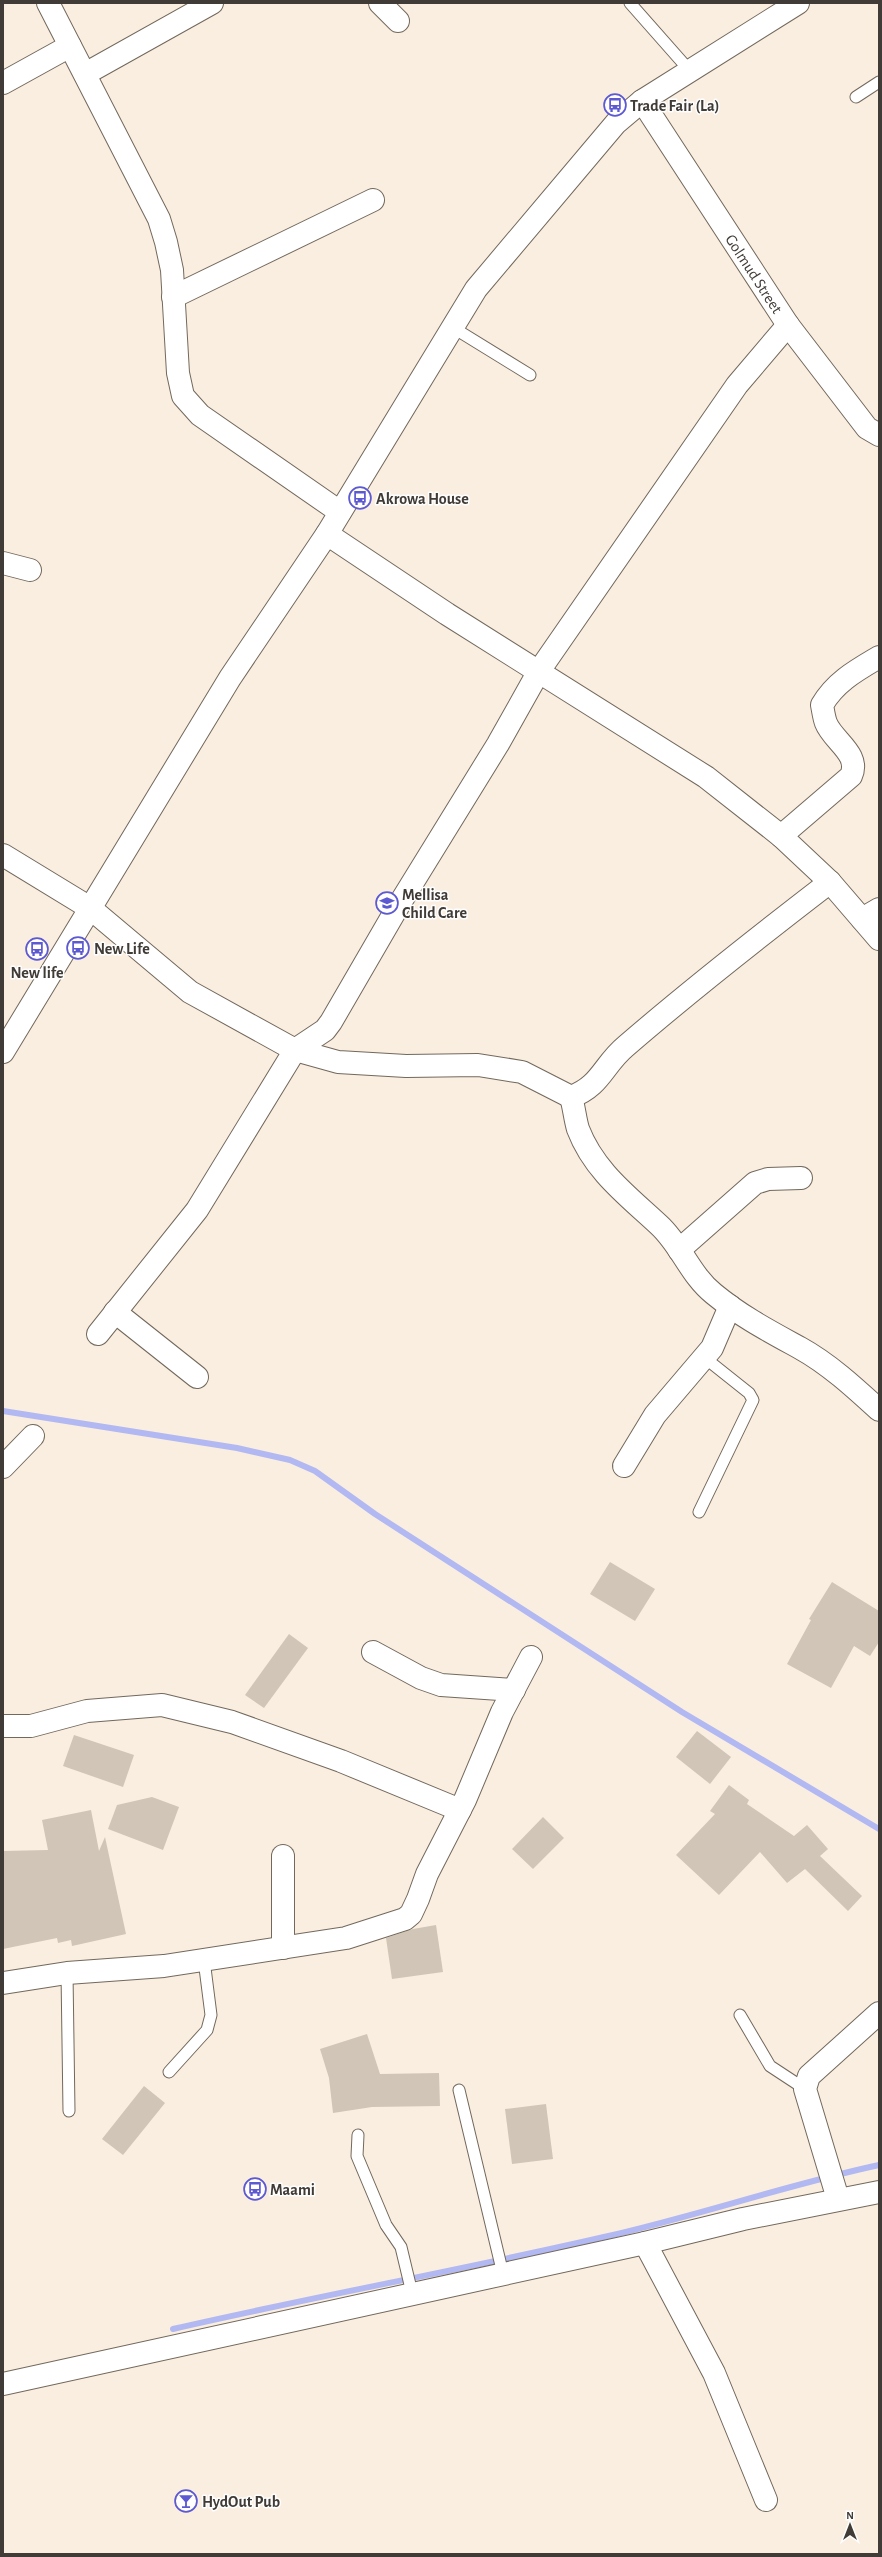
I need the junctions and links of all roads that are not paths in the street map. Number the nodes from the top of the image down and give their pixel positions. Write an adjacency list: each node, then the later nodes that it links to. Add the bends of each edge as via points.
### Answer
1 (48, 3): 7 (street)
2 (212, 3): 9 (street)
3 (380, 3): 6 (street)
4 (630, 3): 8 (lane)
5 (798, 3): 8 (street)
6 (398, 21)
7 (70, 46): 9 (street); 11 (street)
8 (690, 71): 13 (street)
9 (85, 74): 15 (street, via 159,219 168,249)
10 (879, 82): 12 (lane)
11 (3, 83)
12 (856, 97)
13 (642, 101): 16 (street, Golmud Street); 17 (street, via 616,123 505,253 476,289)
14 (373, 200): 15 (street)
15 (173, 297): 20 (street, via 178,373 183,396 200,415)
16 (788, 324): 19 (street, Golmud Street, via 867,428); 25 (street, via 738,385)
17 (452, 327): 18 (lane); 20 (street)
18 (530, 375)
19 (879, 436)
20 (340, 512): 21 (street)
21 (327, 534): 25 (street); 29 (street, via 230,678)
22 (3, 562): 23 (street)
23 (30, 570)
24 (879, 657): 26 (street, via 830,691 822,705 826,724 853,759 855,768 851,776)
25 (539, 671): 26 (street, via 706,777); 32 (street, via 332,1022 326,1030)
26 (781, 836): 28 (street)
27 (3, 855): 29 (street)
28 (830, 882): 30 (street); 34 (street, via 717,969 613,1057 599,1079 587,1091)
29 (90, 908): 32 (street, via 190,992); 33 (street)
30 (870, 914): 31 (street)
31 (879, 939)
32 (295, 1050): 34 (street, via 338,1062 406,1066 478,1065 522,1072); 38 (street, via 197,1210)
33 (3, 1052)
34 (571, 1096): 36 (street, via 578,1129 594,1159 616,1188 660,1226)
35 (801, 1178): 36 (street, via 768,1179 755,1183)
36 (679, 1250): 37 (street, via 695,1275)
37 (730, 1306): 40 (street); 42 (street, via 764,1330 802,1349 850,1384)
38 (115, 1312): 39 (street); 41 (street)
39 (98, 1334)
40 (705, 1358): 44 (street, via 655,1415); 46 (lane, via 750,1393 753,1400)
41 (197, 1377)
42 (879, 1410)
43 (33, 1436): 45 (street)
44 (624, 1466)
45 (3, 1467)
46 (699, 1512)
47 (373, 1652): 49 (street, via 421,1678 441,1685)
48 (532, 1657): 49 (street)
49 (514, 1690): 51 (street)
50 (3, 1726): 51 (street, via 31,1726 87,1711 162,1705 232,1722 341,1761)
51 (460, 1810): 53 (street, via 427,1874 418,1899 405,1919 346,1938)
52 (283, 1856): 53 (street)
53 (283, 1948): 54 (street)
54 (204, 1960): 55 (street, via 164,1966); 59 (lane, via 210,2015 207,2030)
55 (67, 1973): 56 (street); 62 (lane)
56 (3, 1983)
57 (879, 2013): 60 (street, via 809,2076)
58 (740, 2016): 60 (lane, via 770,2066)
59 (169, 2072)
60 (805, 2089): 64 (street)
61 (459, 2090): 67 (lane)
62 (69, 2111)
63 (358, 2135): 68 (lane, via 357,2156 386,2225 401,2247)
64 (833, 2185): 65 (street); 66 (street)
65 (879, 2192)
66 (645, 2243): 67 (street); 70 (street, via 714,2373)
67 (503, 2274): 68 (street)
68 (412, 2293): 69 (street)
69 (3, 2384)
70 (766, 2500)

